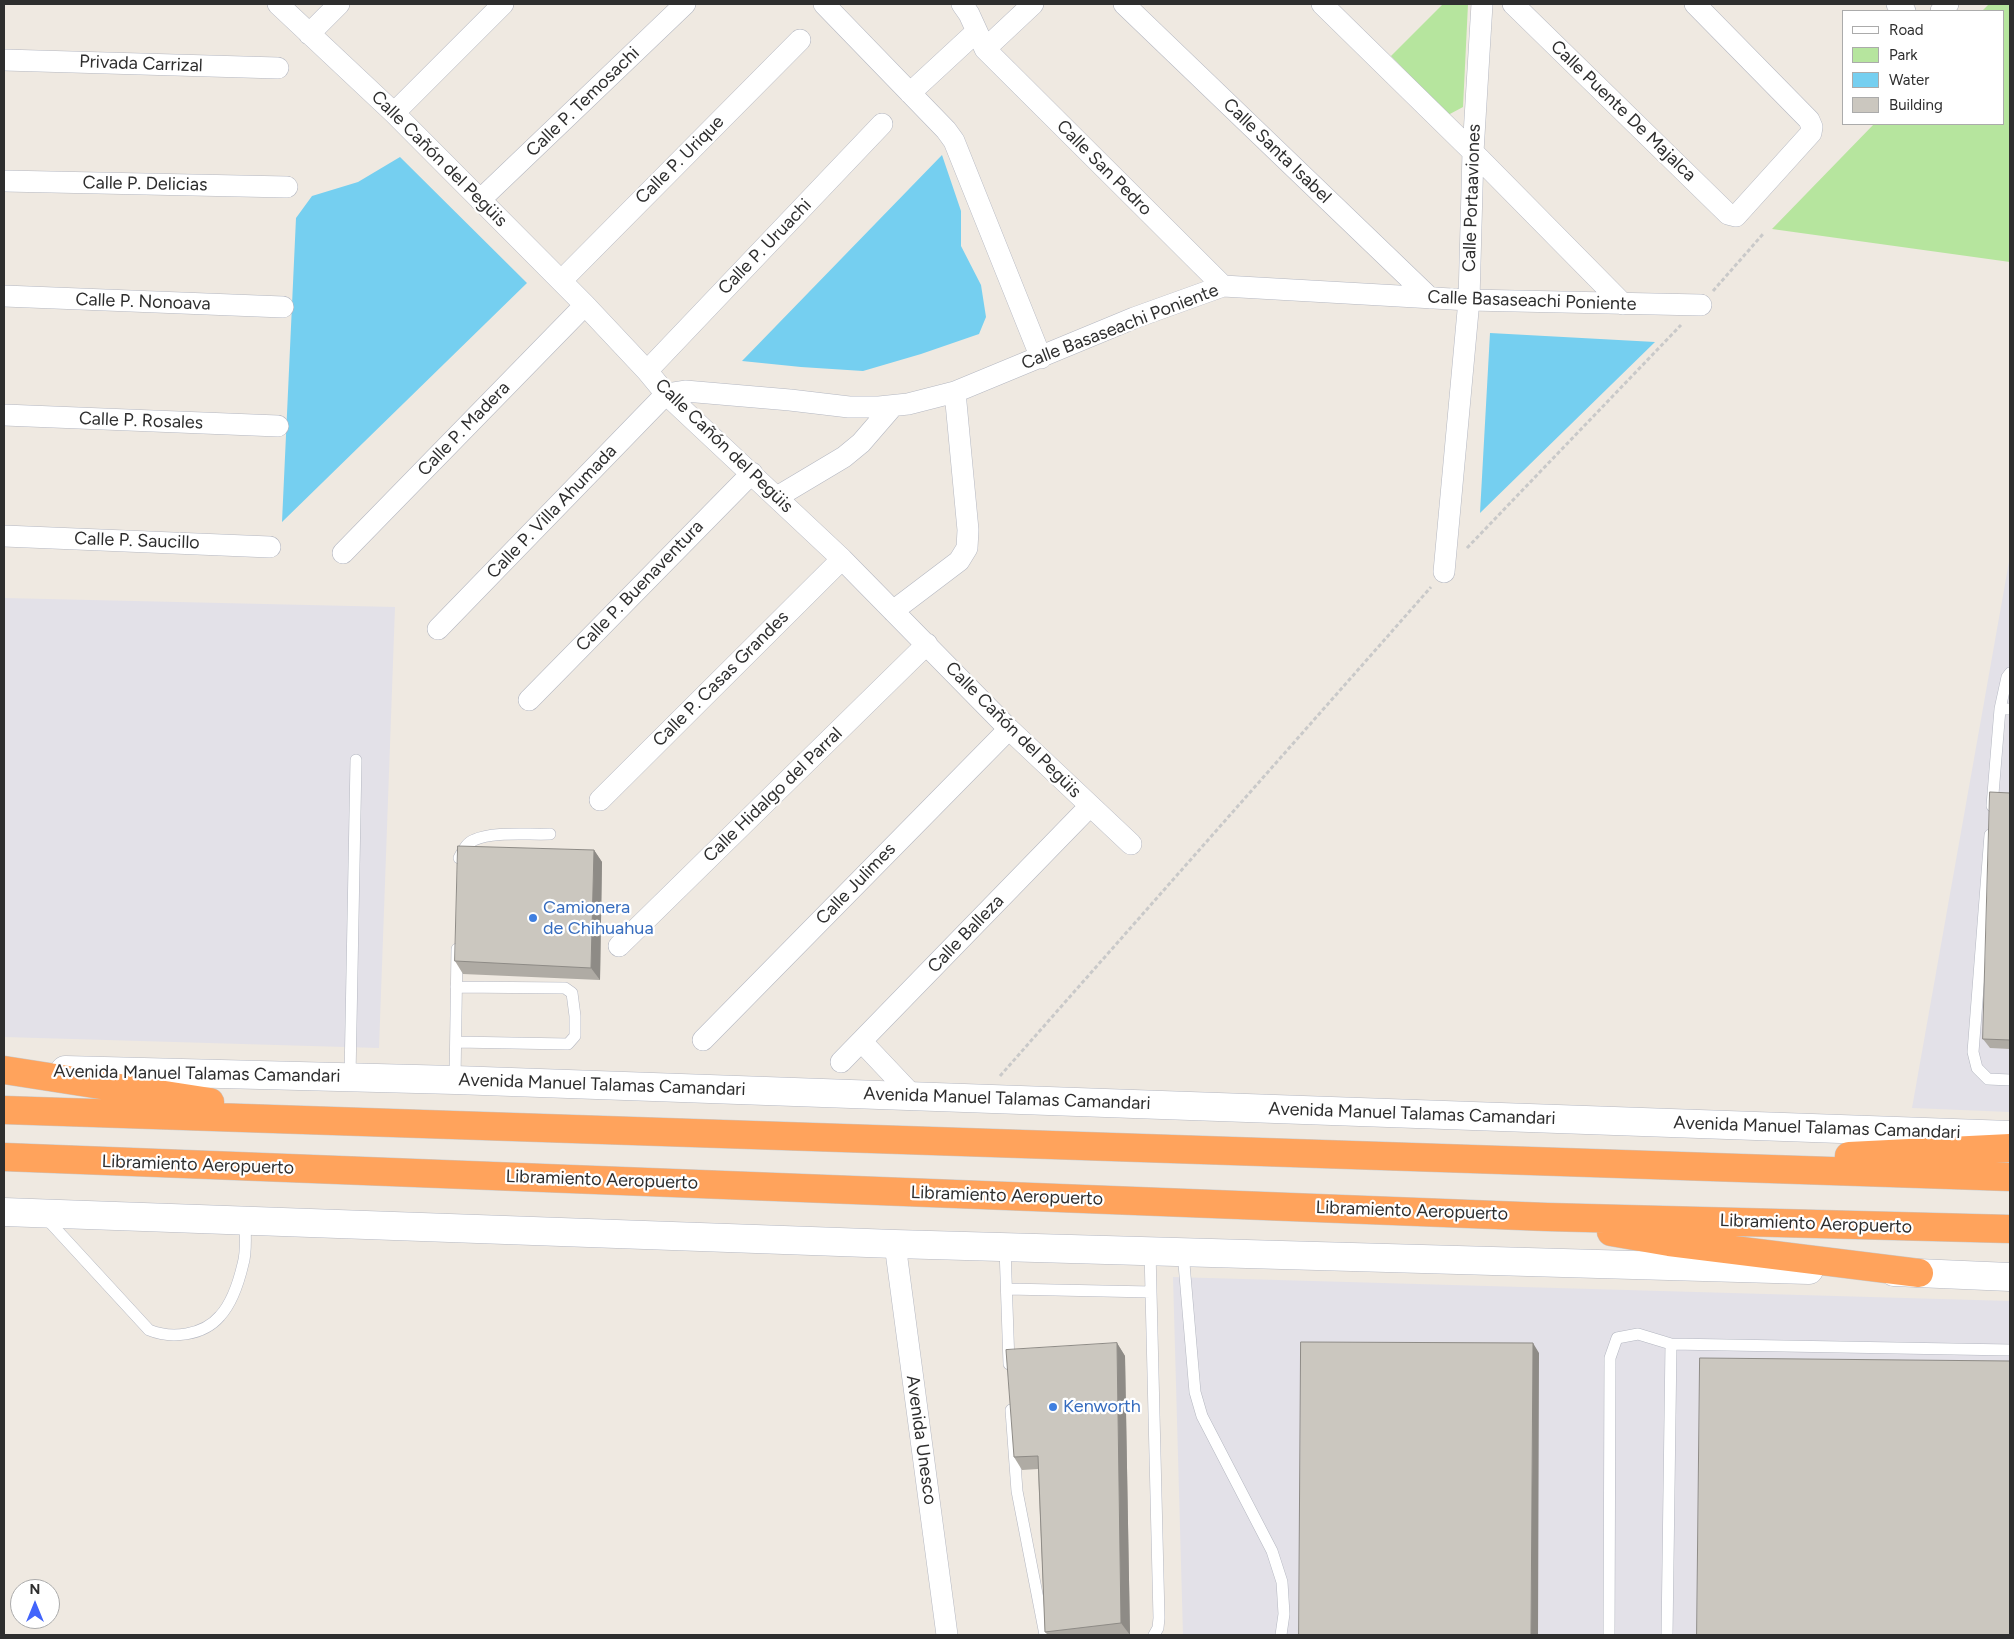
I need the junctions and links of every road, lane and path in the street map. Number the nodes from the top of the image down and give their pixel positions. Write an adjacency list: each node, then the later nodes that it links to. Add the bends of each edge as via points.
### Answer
1 (278, 4): 13 (street, Calle Cañón del Pegüis)
2 (339, 4): 13 (street)
3 (503, 4): 19 (street)
4 (686, 4): 24 (street, Calle P. Temosachi)
5 (824, 4): 18 (street)
6 (962, 4): 15 (street)
7 (1033, 4): 15 (street)
8 (1124, 4): 29 (street, Calle Santa Isabel)
9 (1322, 4): 21 (street)
10 (1482, 4): 21 (street, Calle Portaaviones)
11 (1513, 4): 12 (street, Calle Puente De Majalca, via 1728,214 1734,216 1811,133 1812,127 1809,120)
12 (1695, 4)
13 (309, 34): 19 (street, Calle Cañón del Pegüis)
14 (800, 40): 26 (street, Calle P. Urique)
15 (980, 41): 18 (street); 27 (street, Calle San Pedro)
16 (4, 60): 17 (street, Privada Carrizal)
17 (278, 68)
18 (910, 93): 35 (street, via 954,141)
19 (394, 113): 24 (street, Calle Cañón del Pegüis)
20 (882, 124): 36 (street, Calle P. Uruachi)
21 (1473, 152): 30 (street, Calle Portaaviones); 31 (street)
22 (4, 181): 23 (street, Calle P. Delicias)
23 (287, 188)
24 (480, 200): 26 (street, Calle Cañón del Pegüis)
25 (1762, 234): 33 (path)
26 (561, 281): 32 (street, Calle Cañón del Pegüis)
27 (1223, 286): 29 (street, Calle Basaseachi Poniente); 35 (street, Calle Basaseachi Poniente, via 1134,318)
28 (4, 296): 34 (street, Calle P. Nonoava)
29 (1430, 298): 30 (street, Calle Basaseachi Poniente)
30 (1469, 300): 31 (street, Calle Basaseachi Poniente); 48 (street, Calle Portaaviones)
31 (1623, 304): 33 (street, Calle Basaseachi Poniente)
32 (586, 305): 36 (street, Calle Cañón del Pegüis); 46 (street, Calle P. Madera)
33 (1701, 305): 48 (path)
34 (283, 307)
35 (1042, 358): 37 (street, Calle Basaseachi Poniente)
36 (647, 371): 38 (street, Calle Cañón del Pegüis)
37 (955, 392): 39 (street, Calle Basaseachi Poniente); 49 (street, via 967,548 959,561)
38 (666, 394): 39 (street, Calle Basaseachi Poniente, via 685,391 848,407); 42 (street, Calle Cañón del Pegüis); 50 (street, Calle P. Villa Ahumada)
39 (893, 406): 43 (street, via 861,443 844,457)
40 (4, 415): 41 (street, Calle P. Rosales)
41 (278, 426)
42 (752, 473): 43 (street, Calle Cañón del Pegüis); 53 (street, Calle P. Buenaventura)
43 (777, 496): 47 (street, Calle Cañón del Pegüis)
44 (4, 536): 45 (street, Calle P. Saucillo)
45 (270, 547)
46 (343, 553)
47 (842, 559): 49 (street, Calle Cañón del Pegüis); 57 (street, Calle P. Casas Grandes)
48 (1444, 572): 74 (path)
49 (893, 610): 51 (street, Calle Cañón del Pegüis)
50 (438, 629)
51 (927, 644): 55 (street, Calle Cañón del Pegüis); 63 (street, Calle Hidalgo del Parral)
52 (2010, 673): 54 (lane)
53 (529, 700)
54 (2005, 709): 72 (lane, via 1991,822 1973,1052 1977,1068 1988,1079)
55 (1009, 728): 58 (street, Calle Cañón del Pegüis); 65 (street, Calle Julimes)
56 (356, 760): 70 (lane)
57 (600, 800)
58 (1090, 806): 60 (street, Calle Cañón del Pegüis); 67 (street, Calle Balleza)
59 (550, 834): 61 (lane, via 490,836 474,840 465,846)
60 (1130, 844)
61 (458, 868)
62 (457, 938): 64 (lane)
63 (619, 946)
64 (456, 988): 66 (lane); 66 (lane, via 565,988 572,993 575,1016 575,1036 568,1044)
65 (703, 1040)
66 (456, 1042): 71 (lane)
67 (862, 1042): 68 (street, Calle Balleza); 73 (street)
68 (841, 1062)
69 (4, 1069): 70 (main road, Avenida Manuel Talamas Camandari); 76 (highway)
70 (350, 1077): 71 (main road, Avenida Manuel Talamas Camandari)
71 (455, 1080): 73 (main road, Avenida Manuel Talamas Camandari)
72 (2010, 1080)
73 (913, 1096): 74 (main road, Avenida Manuel Talamas Camandari)
74 (980, 1099): 77 (main road, Avenida Manuel Talamas Camandari)
75 (4, 1110): 76 (highway)
76 (330, 1120): 80 (highway)
77 (2010, 1135)
78 (2010, 1148): 80 (highway, via 1832,1156)
79 (4, 1157): 84 (highway, Libramiento Aeropuerto)
80 (1714, 1168): 81 (highway)
81 (2010, 1177)
82 (4, 1212): 83 (main road)
83 (43, 1214): 85 (main road); 85 (lane, via 149,1330 178,1336 204,1329 220,1316 234,1291 244,1262)
84 (1547, 1216): 86 (highway, Libramiento Aeropuerto); 91 (highway, via 1669,1242)
85 (245, 1221): 87 (main road)
86 (2010, 1229)
87 (895, 1244): 88 (main road); 99 (street, Avenida Unesco)
88 (1005, 1247): 89 (main road); 93 (lane)
89 (1150, 1251): 90 (main road); 94 (lane)
90 (1183, 1252): 91 (main road); 102 (lane, via 1195,1392 1202,1416 1272,1551 1282,1582 1284,1614)
91 (1919, 1273): 92 (main road)
92 (2010, 1277)
93 (1007, 1289): 94 (lane); 97 (lane)
94 (1151, 1292): 101 (lane, via 1159,1618)
95 (1671, 1344): 96 (lane); 103 (lane, via 1638,1334 1617,1338 1610,1358); 104 (lane)
96 (2010, 1350)
97 (1010, 1375)
98 (1010, 1394): 100 (lane, via 1017,1491)
99 (947, 1635)
100 (1045, 1635)
101 (1154, 1635)
102 (1281, 1635)
103 (1610, 1635)
104 (1667, 1635)

